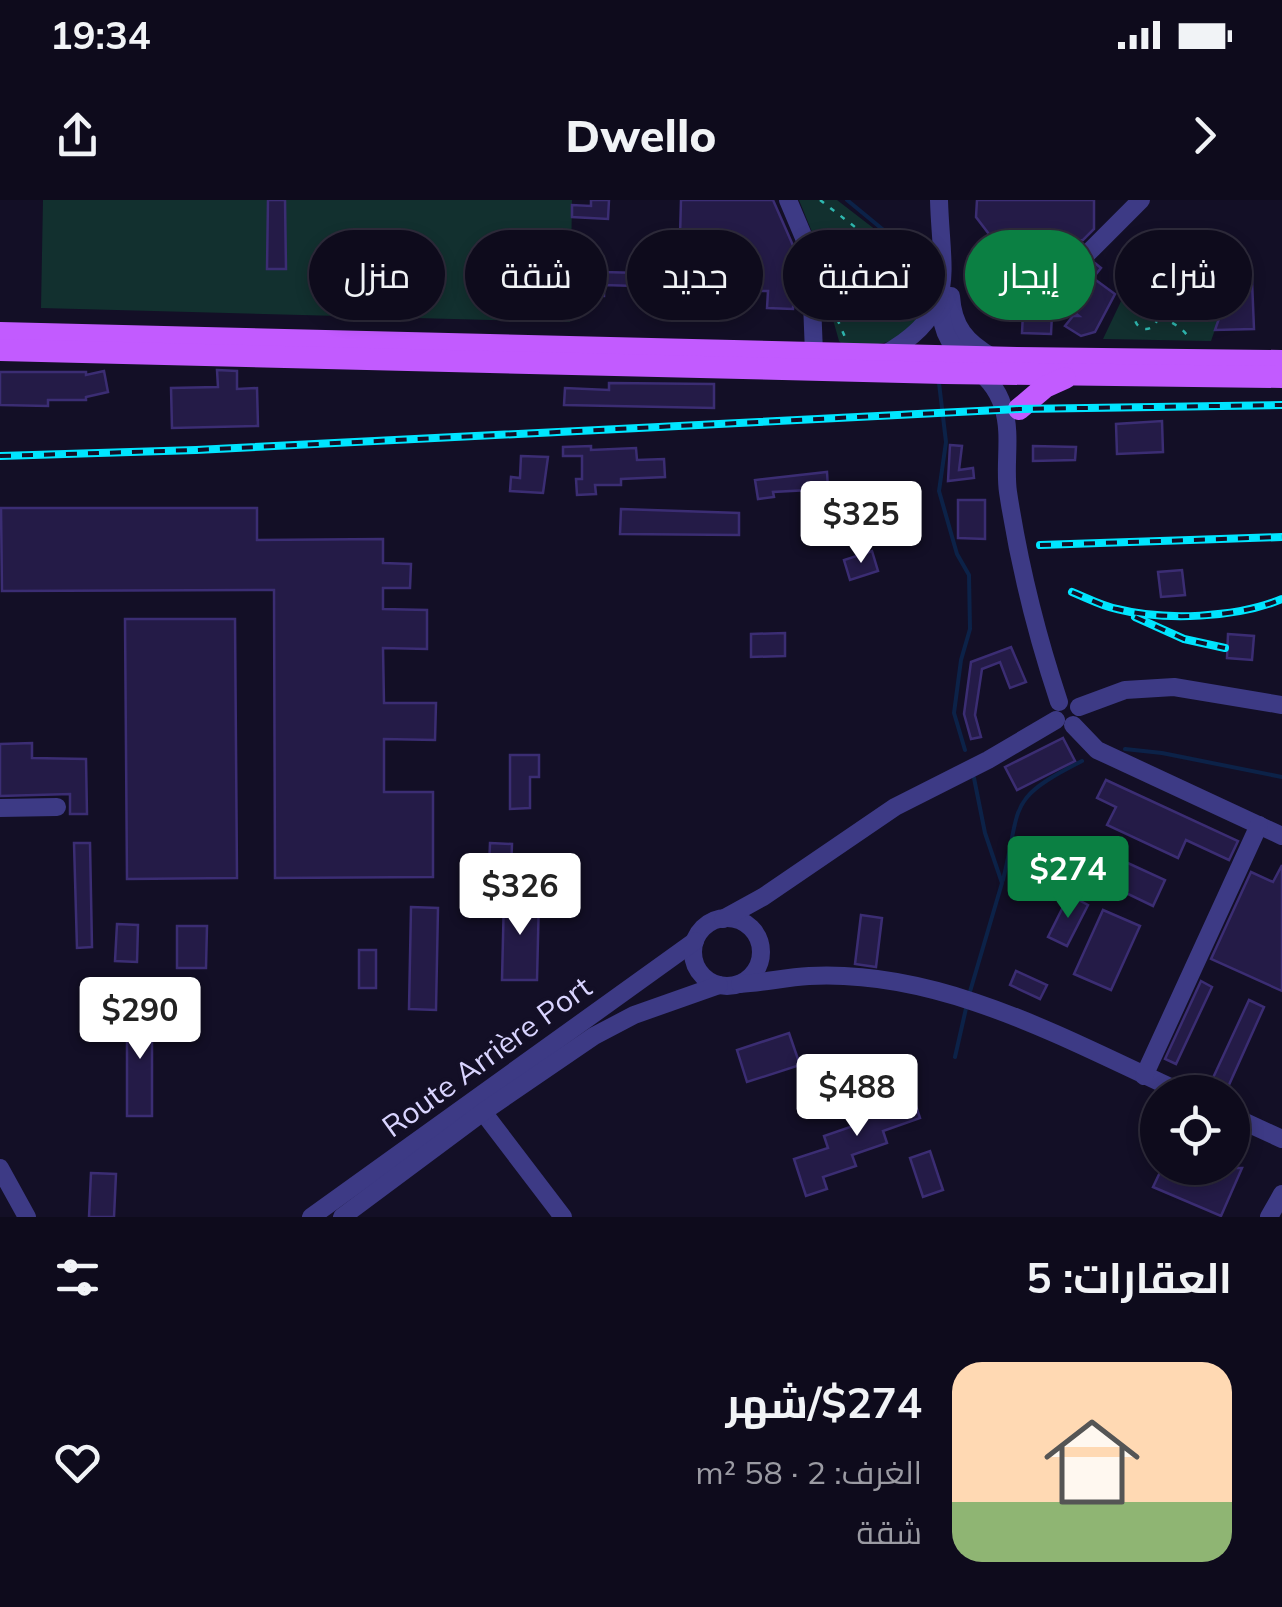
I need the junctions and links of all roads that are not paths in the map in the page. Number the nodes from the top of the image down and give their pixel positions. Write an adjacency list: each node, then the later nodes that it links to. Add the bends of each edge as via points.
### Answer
1 (788, 200): 10 (street, via 810,252)
2 (939, 200): 6 (street)
3 (950, 200): 6 (street)
4 (1141, 200): 5 (street)
5 (1095, 246)
6 (946, 296): 7 (street); 14 (street); 15 (street, via 964,337)
7 (942, 323): 11 (street); 12 (street)
8 (0, 333): 10 (main road)
9 (0, 350): 14 (main road)
10 (814, 353): 14 (main road)
11 (922, 354): 12 (main road); 14 (main road)
12 (959, 355): 15 (main road)
13 (1282, 362): 16 (main road)
14 (892, 363): 15 (main road)
15 (1003, 366): 16 (main road); 18 (street); 18 (street)
16 (1068, 370): 17 (main road); 18 (main road)
17 (1282, 377)
18 (1012, 410): 20 (street, via 1013,517 1024,586)
19 (1282, 705): 20 (street, via 1174,687 1124,690 1079,707 1080,715)
20 (1063, 716): 23 (street, via 1097,750); 25 (street, via 895,808)
21 (57, 806): 22 (street)
22 (0, 808)
23 (1259, 825): 24 (street); 34 (street)
24 (1282, 836)
25 (762, 897): 26 (street); 27 (street)
26 (723, 919): 27 (street); 28 (street)
27 (753, 932): 29 (street)
28 (695, 941): 32 (street, via 700,974); 41 (street, Route Arrière Port)
29 (760, 954): 30 (street, via 774,966); 31 (street)
30 (808, 976): 31 (street); 33 (street, via 913,986 983,1005)
31 (740, 984): 32 (street)
32 (719, 986): 35 (street, Route Arrière Port, via 634,1014)
33 (1142, 1075)
34 (1144, 1075)
35 (483, 1112): 42 (street, Route Arrière Port); 43 (street)
36 (1250, 1124): 37 (street)
37 (1282, 1139)
38 (0, 1168): 40 (street)
39 (1282, 1194): 44 (street)
40 (27, 1217)
41 (312, 1217)
42 (342, 1217)
43 (563, 1217)
44 (1268, 1217)

